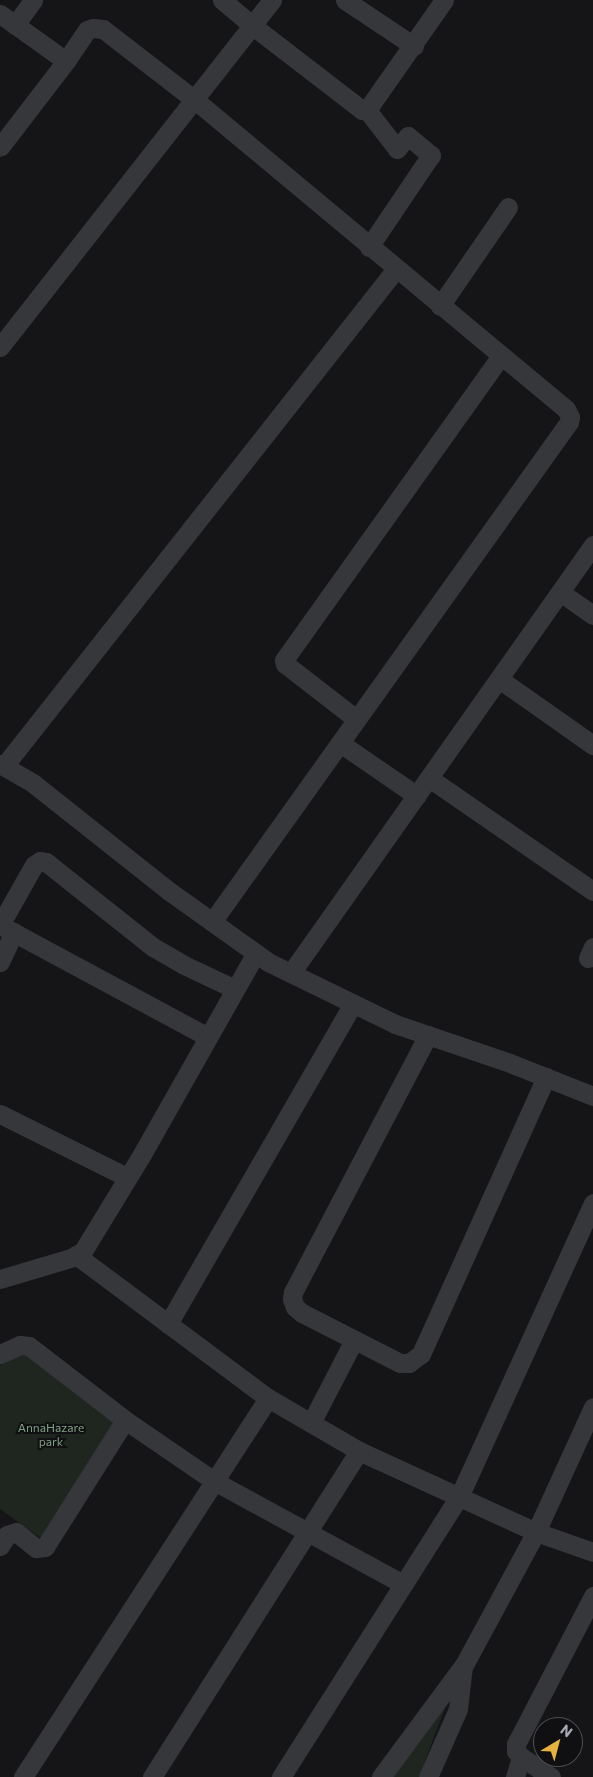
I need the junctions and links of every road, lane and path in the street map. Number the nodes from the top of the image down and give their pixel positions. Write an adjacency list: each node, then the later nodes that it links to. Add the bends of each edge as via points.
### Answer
1 (32, 0): 6 (street)
2 (222, 0): 7 (street)
3 (272, 0): 7 (street)
4 (444, 0): 8 (street)
5 (353, 2): 8 (street)
6 (7, 20): 9 (street)
7 (253, 26): 10 (street); 11 (street, via 362,110)
8 (414, 46): 11 (street)
9 (66, 61): 10 (street, via 87,30 103,29); 12 (street)
10 (195, 100): 14 (street); 17 (street)
11 (367, 110): 14 (street, via 397,149 408,136 432,155)
12 (0, 147)
13 (508, 207): 16 (street)
14 (369, 247): 15 (street)
15 (396, 269): 16 (street); 26 (street)
16 (440, 306): 18 (street)
17 (0, 347)
18 (501, 356): 23 (street, via 566,409 569,422); 23 (street, via 284,660)
19 (593, 545): 20 (street)
20 (560, 592): 21 (street); 22 (street)
21 (593, 615)
22 (499, 679): 25 (street); 27 (street)
23 (356, 719): 24 (street)
24 (340, 743): 28 (street); 30 (street)
25 (593, 745)
26 (2, 765): 30 (street, via 34,784 169,892)
27 (429, 778): 28 (street); 29 (street)
28 (416, 796): 34 (street)
29 (593, 891)
30 (212, 922): 32 (street)
31 (5, 928): 33 (street); 35 (street, via 34,865 46,862 153,947); 38 (street)
32 (256, 953): 34 (street); 35 (street)
33 (0, 962)
34 (291, 974): 36 (street)
35 (235, 989): 38 (street)
36 (353, 1003): 37 (street, via 395,1024); 46 (street)
37 (428, 1035): 39 (street); 47 (street, via 293,1292 295,1307 302,1313)
38 (208, 1037): 42 (street)
39 (546, 1077): 40 (street); 47 (street, via 421,1354 409,1363 400,1363)
40 (593, 1096)
41 (0, 1114): 42 (street)
42 (127, 1177): 44 (street, via 83,1251)
43 (593, 1203): 55 (street)
44 (76, 1255): 45 (street); 46 (street)
45 (0, 1279)
46 (168, 1324): 49 (street)
47 (354, 1340): 52 (street)
48 (0, 1354): 51 (street, via 29,1346)
49 (268, 1398): 52 (street); 54 (street)
50 (593, 1407): 56 (street)
51 (125, 1420): 54 (street); 58 (street, via 45,1547 36,1548 16,1532)
52 (311, 1423): 53 (street)
53 (359, 1451): 55 (street); 57 (street)
54 (214, 1481): 57 (street); 64 (street)
55 (459, 1497): 56 (street); 60 (street)
56 (536, 1532): 59 (street); 62 (street)
57 (307, 1533): 60 (street); 65 (street)
58 (4, 1534)
59 (593, 1552)
60 (403, 1584): 66 (street)
61 (593, 1596): 63 (street, via 516,1744 516,1751)
62 (464, 1665): 67 (street); 68 (street, via 458,1709)
63 (521, 1757): 69 (street); 70 (street)
64 (23, 1777)
65 (152, 1777)
66 (281, 1777)
67 (381, 1777)
68 (428, 1777)
69 (514, 1777)
70 (551, 1777)

